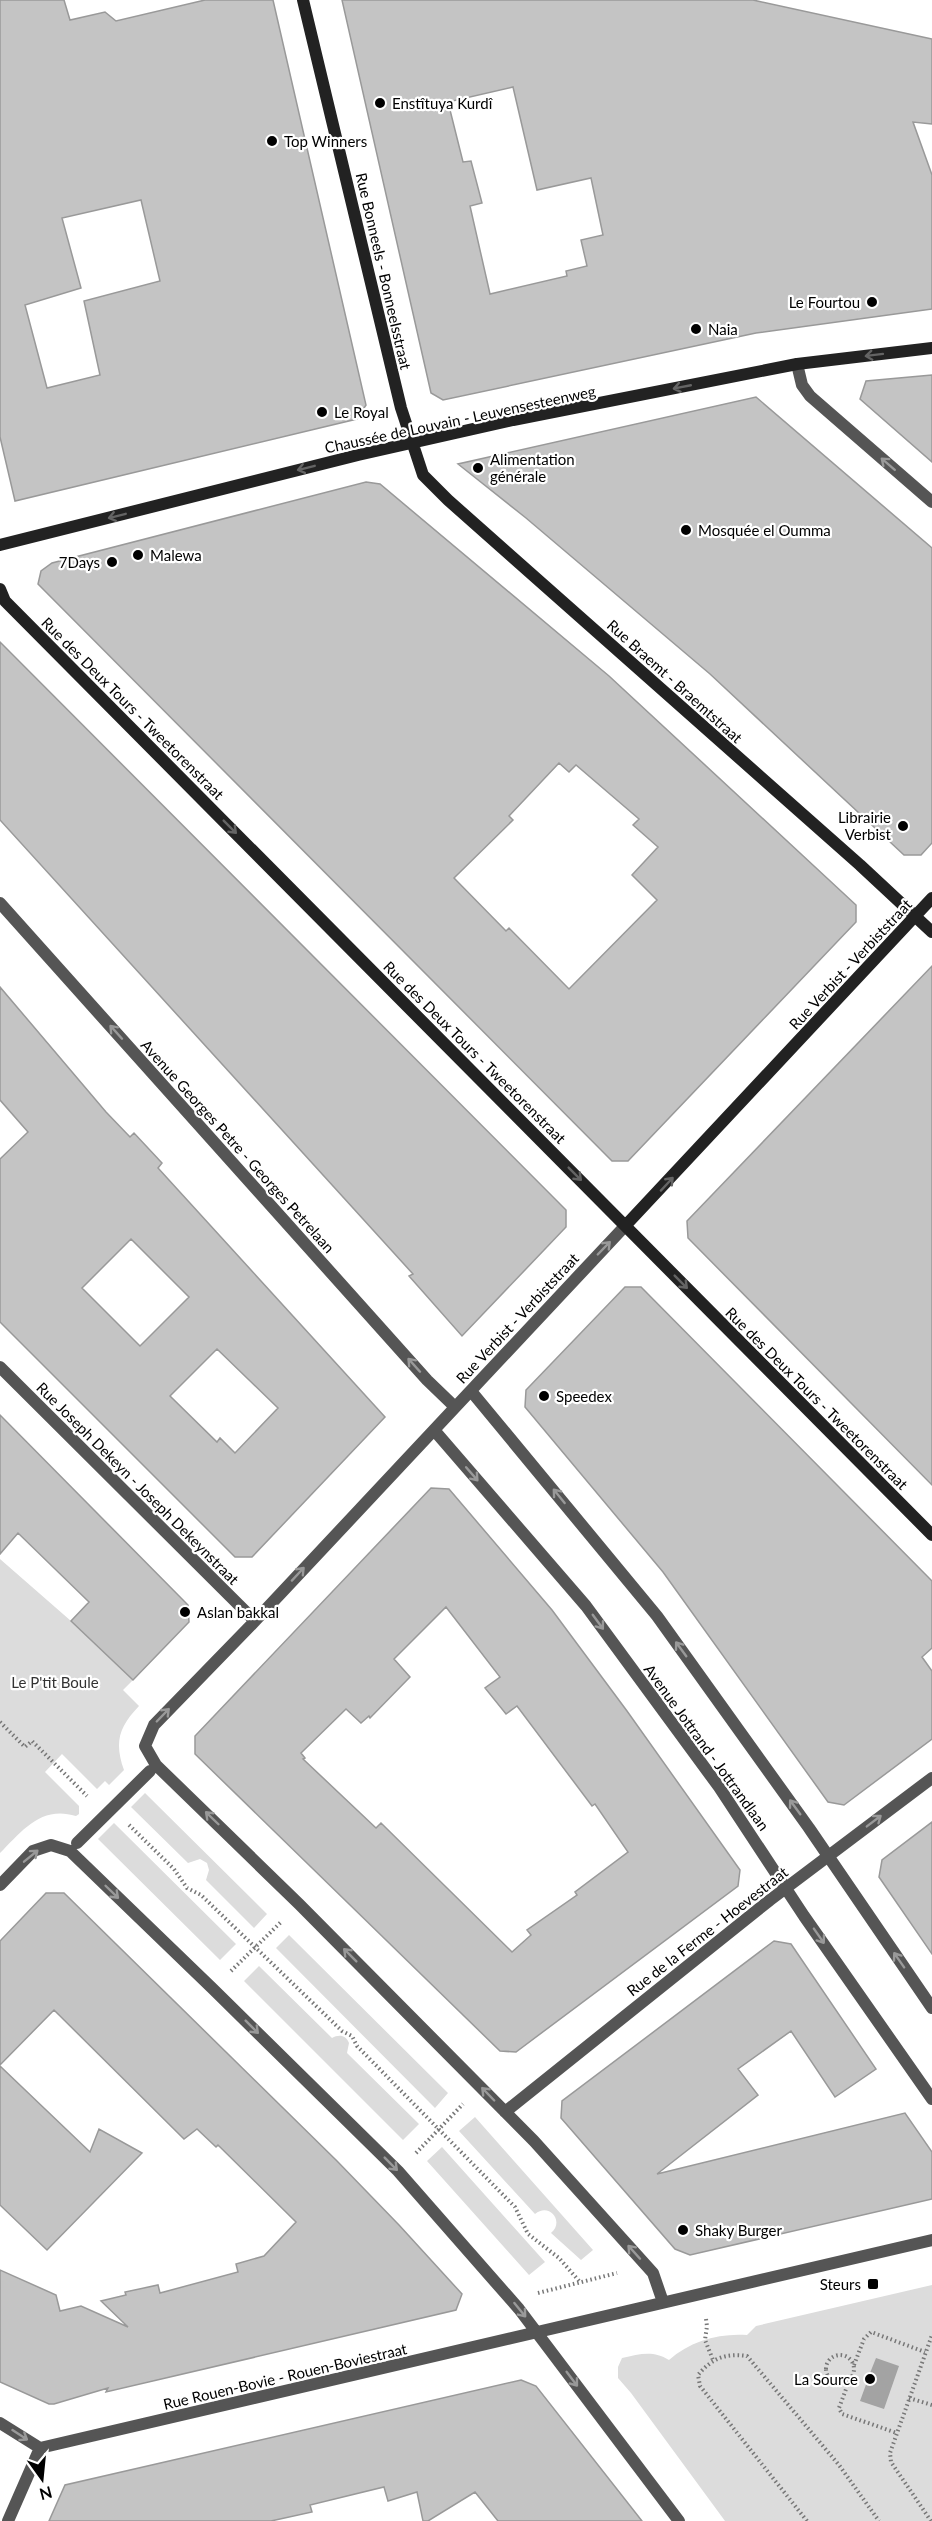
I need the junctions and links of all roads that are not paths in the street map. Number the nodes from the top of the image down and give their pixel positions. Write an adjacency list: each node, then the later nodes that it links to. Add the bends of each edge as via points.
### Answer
1 (303, 0): 4 (main road, Rue Bonneels - Bonneelsstraat)
2 (932, 348): 3 (main road, Chaussée de Louvain - Leuvensesteenweg, one-way to 3)
3 (797, 364): 4 (main road, Chaussée de Louvain - Leuvensesteenweg, one-way to 4); 5 (street, one-way to 3, via 810,396 802,385)
4 (412, 442): 6 (main road, Chaussée de Louvain - Leuvensesteenweg, one-way to 6); 10 (main road, Rue Braemt - Braemtstraat, via 423,475 448,500)
5 (932, 502)
6 (0, 545)
7 (0, 589): 12 (main road, Rue des Deux Tours - Tweetorenstraat, one-way to 12, via 5,601)
8 (932, 898): 10 (main road, Rue Verbist - Verbiststraat)
9 (0, 903): 15 (street, Avenue Georges Petre - Georges Petrelaan, one-way to 9)
10 (915, 916): 11 (main road, Rue Braemt - Braemtstraat); 12 (main road, Rue Verbist - Verbiststraat, one-way to 10)
11 (932, 932)
12 (626, 1225): 14 (street, Rue Verbist - Verbiststraat, one-way to 12); 17 (main road, Rue des Deux Tours - Tweetorenstraat, one-way to 17)
13 (0, 1367): 18 (street, Rue Joseph Dekeyn - Joseph Dekeynstraat)
14 (471, 1391): 15 (street, Rue Verbist - Verbiststraat); 22 (street, one-way to 14, via 657,1616)
15 (455, 1407): 16 (street, Rue Verbist - Verbiststraat)
16 (434, 1430): 18 (street, Rue Verbist - Verbiststraat, one-way to 16); 24 (street, Avenue Jottrand - Jottrandlaan, one-way to 24, via 586,1606)
17 (932, 1535)
18 (255, 1621): 19 (street, Rue Verbist - Verbiststraat, one-way to 18, via 145,1746 154,1725)
19 (153, 1768): 21 (street); 27 (street, one-way to 19, via 299,1904)
20 (932, 1778): 22 (street, Rue de la Ferme - Hoevestraat, one-way to 20)
21 (74, 1847): 23 (street, one-way to 21, via 33,1851 51,1845); 30 (street, one-way to 30, via 398,2171)
22 (827, 1856): 24 (street, Rue de la Ferme - Hoevestraat); 25 (street, one-way to 22)
23 (0, 1885)
24 (787, 1887): 26 (street, Avenue Jottrand - Jottrandlaan, one-way to 26); 27 (street, Rue de la Ferme - Hoevestraat)
25 (932, 2008)
26 (932, 2099)
27 (505, 2112): 29 (street, one-way to 27, via 653,2273)
28 (932, 2240): 29 (street, Rue Rouen-Bovie - Rouen-Boviestraat)
29 (663, 2302): 30 (street, Rue Rouen-Bovie - Rouen-Boviestraat)
30 (536, 2332): 32 (street, Rue Rouen-Bovie - Rouen-Boviestraat); 34 (street, one-way to 34)
31 (0, 2423): 32 (street, one-way to 32)
32 (40, 2448): 33 (street)
33 (8, 2521)
34 (679, 2521)

